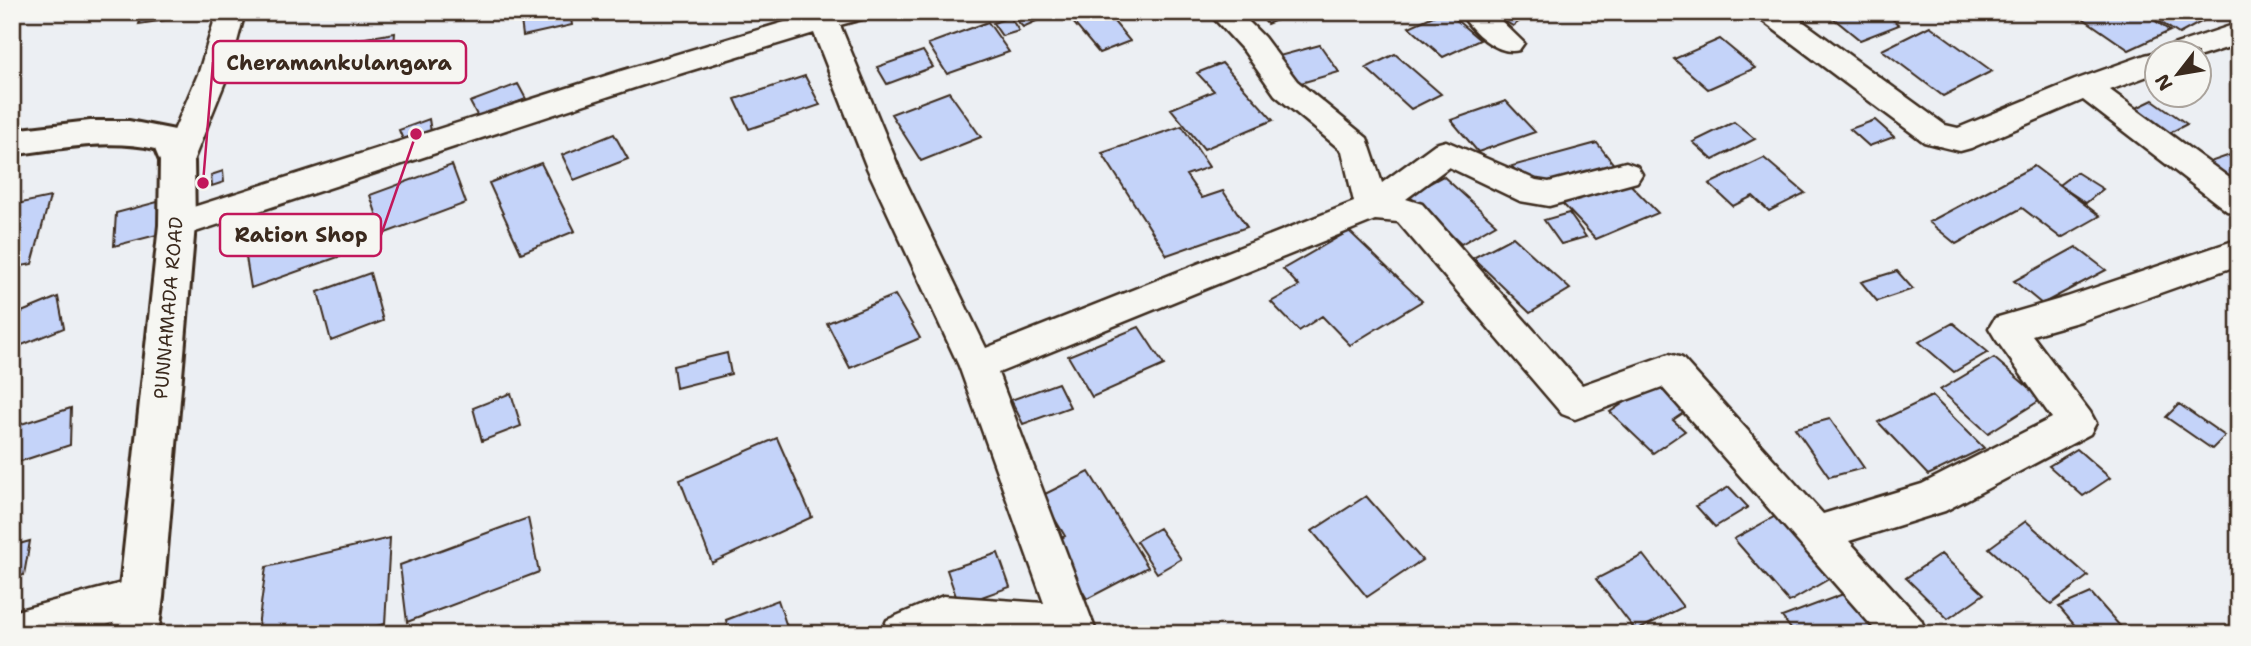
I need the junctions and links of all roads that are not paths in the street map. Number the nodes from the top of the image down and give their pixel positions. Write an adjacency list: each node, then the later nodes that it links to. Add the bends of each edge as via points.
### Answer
1 (231, 12): 12 (street, via 214,72)
2 (1222, 12): 15 (street, via 1254,44 1286,88 1356,145)
3 (1474, 12): 8 (street)
4 (1770, 12): 10 (street, via 1948,139 1960,140)
5 (838, 17): 16 (street, via 632,78); 18 (street, via 883,168)
6 (2239, 33): 7 (street)
7 (2212, 42)
8 (1509, 43)
9 (2142, 67): 10 (street)
10 (2085, 87): 14 (street)
11 (12, 143): 12 (main road, via 110,131 145,133 168,140)
12 (177, 161): 16 (main road, PUNNAMADA ROAD)
13 (1626, 174): 15 (street, via 1549,194 1531,192 1446,152)
14 (2239, 202)
15 (1373, 208): 18 (street, via 1086,327); 19 (street, via 1410,213 1575,404 1668,369)
16 (177, 225): 20 (main road, PUNNAMADA ROAD)
17 (2239, 251): 19 (street, via 2007,328 2077,423 1931,499)
18 (977, 366): 21 (street)
19 (1818, 533): 24 (street)
20 (138, 615): 22 (street)
21 (1074, 629): 23 (street, via 943,615)
22 (12, 632)
23 (902, 634)
24 (1906, 634)

